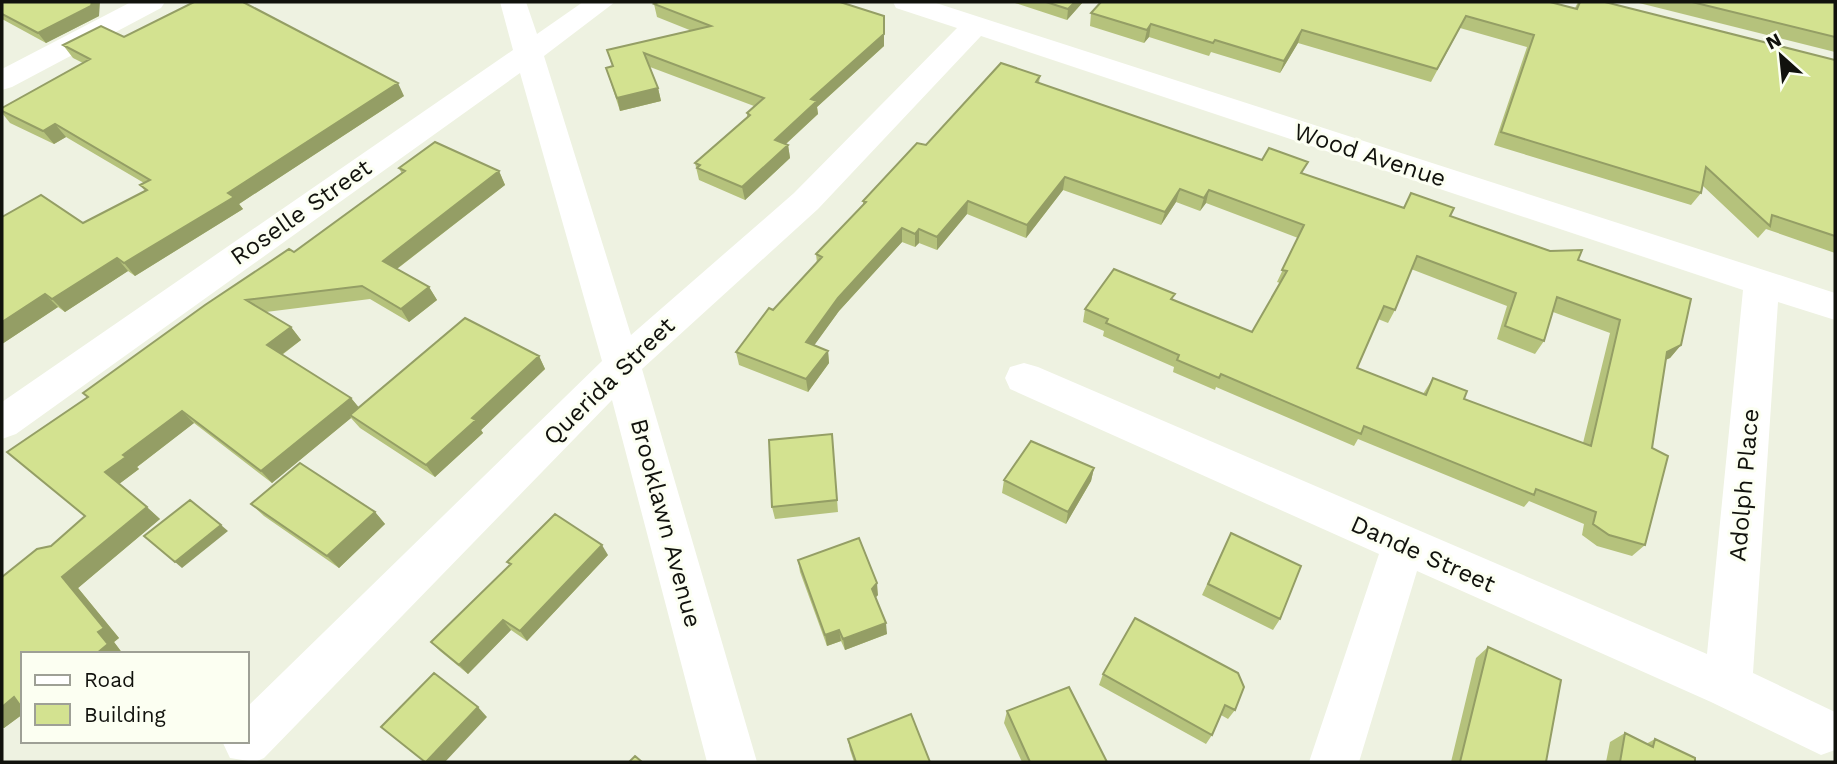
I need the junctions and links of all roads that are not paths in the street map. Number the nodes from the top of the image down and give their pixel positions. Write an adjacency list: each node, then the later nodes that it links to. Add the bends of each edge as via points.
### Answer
1 (151, 2): 7 (street)
2 (513, 2): 6 (street, Brooklawn Avenue)
3 (601, 2): 6 (street, Roselle Street)
4 (905, 2): 5 (street, Wood Avenue)
5 (976, 25): 8 (street, Wood Avenue); 10 (street, Querida Street, via 806,201)
6 (529, 52): 10 (street, Brooklawn Avenue); 12 (street, Roselle Street)
7 (2, 81)
8 (1761, 283): 9 (street, Wood Avenue); 14 (street, Adolph Place)
9 (1835, 307)
10 (622, 365): 16 (street, Querida Street); 19 (street, Brooklawn Avenue)
11 (1024, 379): 13 (street, Dande Street)
12 (2, 423)
13 (1403, 546): 14 (street, Dande Street); 20 (street)
14 (1728, 686): 15 (street, Dande Street)
15 (1821, 732)
16 (248, 740)
17 (245, 743): 18 (street, Querida Street)
18 (225, 762)
19 (732, 762)
20 (1334, 762)

